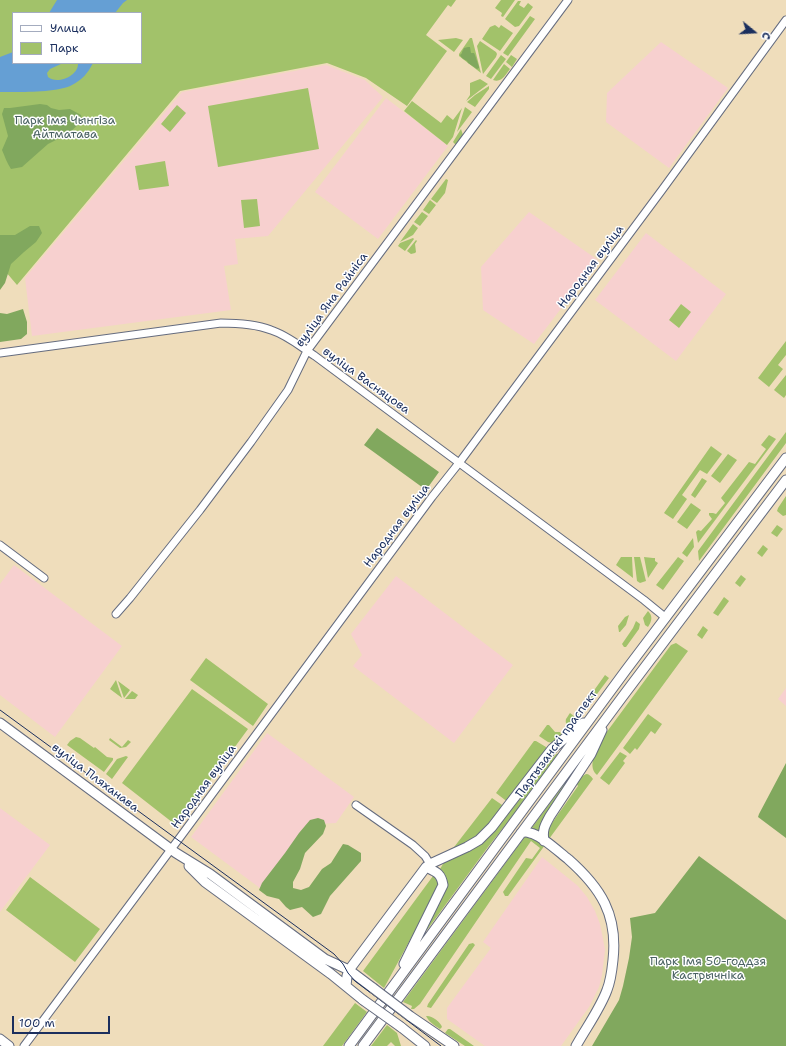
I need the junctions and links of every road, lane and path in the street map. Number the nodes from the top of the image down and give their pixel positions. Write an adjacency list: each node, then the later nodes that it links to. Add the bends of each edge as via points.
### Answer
1 (568, 0): 3 (street, вуліца Яна Райніса)
2 (786, 20): 6 (street, Народная вуліца)
3 (307, 351): 4 (street, вуліца Васняцова, via 272,330 251,324 221,323); 6 (street, вуліца Васняцова); 10 (street, вуліца Яна Райніса, via 288,390 251,442)
4 (0, 353)
5 (786, 458): 11 (main road, Партызанскі праспект)
6 (459, 463): 11 (street, вуліца Васняцова); 19 (street, Народная вуліца, via 419,514)
7 (786, 480): 12 (main road, Партызанскі праспект)
8 (0, 545): 9 (street)
9 (44, 578)
10 (116, 614)
11 (666, 618): 12 (main road); 13 (main road, Партызанскі праспект)
12 (674, 629): 14 (main road, Партызанскі праспект)
13 (592, 716): 20 (main road, via 552,748 496,822 479,840); 23 (main road, Партызанскі праспект)
14 (608, 717): 17 (main road, Партызанскі праспект); 18 (main road, via 591,754 544,826)
15 (0, 723): 19 (main road, вуліца Пляханава)
16 (356, 805): 20 (street, via 413,845 424,856)
17 (521, 832): 18 (main road, via 530,832); 30 (main road, Партызанскі праспект)
18 (544, 840): 33 (main road, via 589,879 603,899 611,918 614,953 607,990)
19 (174, 851): 21 (main road, вуліца Пляханава, via 210,874 325,959); 22 (main road, вуліца Пляханава, via 205,882); 28 (street, Народная вуліца)
20 (428, 866): 21 (main road); 23 (main road, via 442,878 440,893)
21 (349, 970): 22 (main road); 24 (main road, вуліца Пляханава, bridge)
22 (346, 986): 25 (main road, вуліца Пляханава, bridge)
23 (393, 987): 29 (main road, Партызанскі праспект)
24 (412, 1017): 25 (main road); 32 (main road, вуліца Пляханава)
25 (411, 1035): 31 (main road, вуліца Пляханава)
26 (0, 1039): 27 (main road)
27 (9, 1046)
28 (24, 1046)
29 (349, 1046)
30 (363, 1046)
31 (425, 1046)
32 (454, 1046)
33 (576, 1046)

